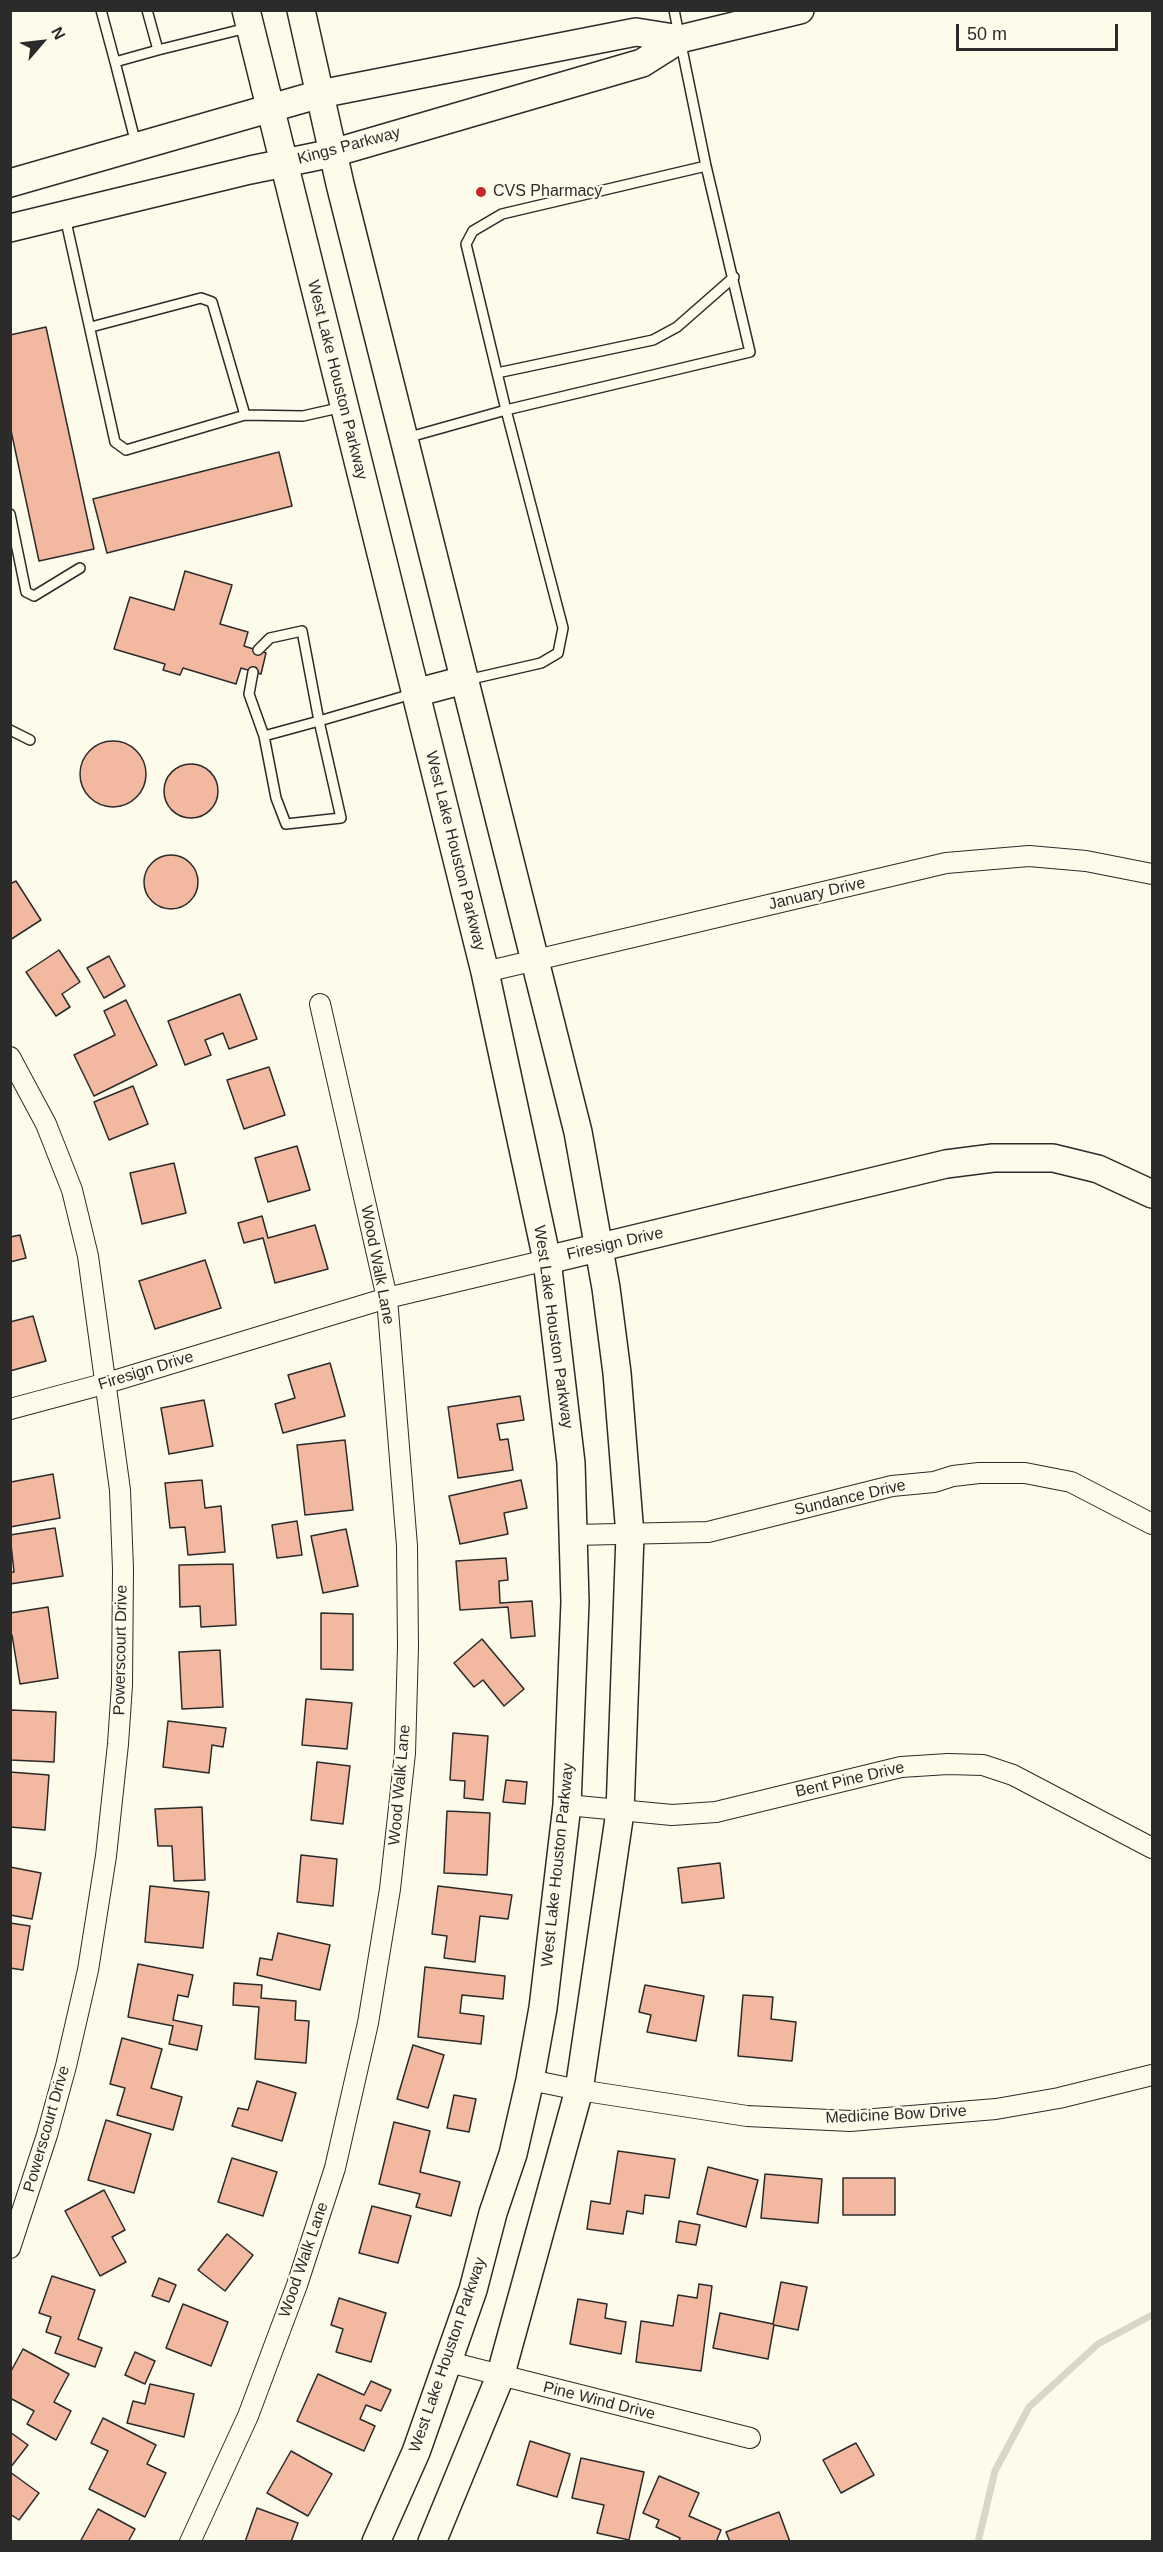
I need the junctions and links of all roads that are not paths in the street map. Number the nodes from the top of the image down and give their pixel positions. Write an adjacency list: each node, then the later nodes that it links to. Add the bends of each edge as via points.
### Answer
1 (101, 10): 9 (lane)
2 (147, 10): 8 (lane)
3 (301, 10): 10 (main road)
4 (674, 10): 7 (lane)
5 (800, 10): 7 (main road, Kings Parkway)
6 (248, 19): 8 (lane); 11 (main road, West Lake Houston Parkway)
7 (680, 39): 10 (main road, Kings Parkway, via 636,32); 13 (main road, Kings Parkway, via 642,63); 15 (lane)
8 (158, 50): 9 (lane)
9 (115, 62): 12 (lane)
10 (320, 94): 11 (main road, Kings Parkway); 13 (main road)
11 (270, 107): 12 (main road, Kings Parkway); 14 (main road, West Lake Houston Parkway)
12 (136, 147): 16 (main road, Kings Parkway)
13 (333, 153): 14 (main road, Kings Parkway); 25 (main road)
14 (284, 163): 17 (main road, Kings Parkway); 22 (main road, West Lake Houston Parkway)
15 (706, 166): 19 (lane); 21 (lane, via 502,214 473,231 467,250)
16 (10, 183)
17 (65, 215): 18 (main road, Kings Parkway); 20 (lane)
18 (10, 228)
19 (734, 277): 21 (lane, via 677,327 653,340); 23 (lane, via 750,352)
20 (91, 327): 24 (lane, via 201,298 212,302); 24 (lane, via 115,442 126,450)
21 (497, 374): 23 (lane)
22 (344, 407): 24 (lane, via 303,416); 31 (main road, West Lake Houston Parkway)
23 (506, 410): 25 (lane); 30 (lane, via 563,628 558,653 541,663)
24 (245, 415)
25 (406, 438): 30 (main road)
26 (10, 514): 27 (lane, via 26,592 34,596)
27 (80, 568)
28 (258, 650): 32 (lane, via 270,638 302,631)
29 (253, 672): 34 (lane, via 249,694)
30 (464, 680): 31 (main road); 37 (main road)
31 (415, 693): 32 (lane); 38 (main road, West Lake Houston Parkway)
32 (319, 721): 34 (lane); 34 (lane, via 341,818 286,824 276,798)
33 (10, 730): 35 (lane)
34 (264, 736)
35 (30, 740)
36 (1152, 874): 37 (street, January Drive, via 1086,861 1029,856 946,863)
37 (536, 960): 38 (street, January Drive); 42 (main road, via 578,1132)
38 (485, 972): 43 (main road, West Lake Houston Parkway)
39 (320, 1004): 44 (street, Wood Walk Lane)
40 (10, 1057): 45 (street, Powerscourt Drive, via 46,1124 72,1190 88,1256)
41 (1152, 1194): 42 (main road, Firesign Drive, via 1098,1169 1053,1158 993,1158 946,1164)
42 (600, 1247): 43 (main road, Firesign Drive); 49 (main road, via 617,1373)
43 (547, 1260): 44 (street, Firesign Drive); 48 (main road, West Lake Houston Parkway, via 571,1463)
44 (387, 1298): 45 (street, Firesign Drive); 60 (street, Wood Walk Lane, via 407,1546 408,1647 405,1753 390,1889 368,2023 335,2168 297,2286 248,2416)
45 (107, 1383): 46 (street, Firesign Drive); 56 (street, Powerscourt Drive, via 120,1490 123,1569 122,1685 107,1845 88,1970 66,2066)
46 (10, 1409)
47 (1152, 1524): 49 (street, Sundance Drive, via 1071,1482 1025,1473 979,1473 892,1486 708,1532)
48 (573, 1535): 49 (street, Sundance Drive); 50 (main road, West Lake Houston Parkway, via 575,1602)
49 (630, 1535): 51 (main road)
50 (567, 1805): 51 (street, Bent Pine Drive); 54 (main road, West Lake Houston Parkway, via 543,2008)
51 (620, 1812): 52 (street, Bent Pine Drive, via 716,1812 901,1767 983,1766 1013,1775); 55 (main road)
52 (1152, 1848)
53 (1152, 2075): 55 (street, Medicine Bow Drive, via 996,2109 850,2121 747,2116)
54 (530, 2080): 55 (street, Medicine Bow Drive); 57 (main road, West Lake Houston Parkway, via 513,2154)
55 (579, 2090): 58 (main road)
56 (10, 2248)
57 (449, 2362): 58 (street, Pine Wind Drive); 61 (main road, West Lake Houston Parkway, via 416,2452)
58 (500, 2377): 59 (street, Pine Wind Drive); 62 (main road)
59 (750, 2438)
60 (190, 2541)
61 (376, 2541)
62 (432, 2541)

